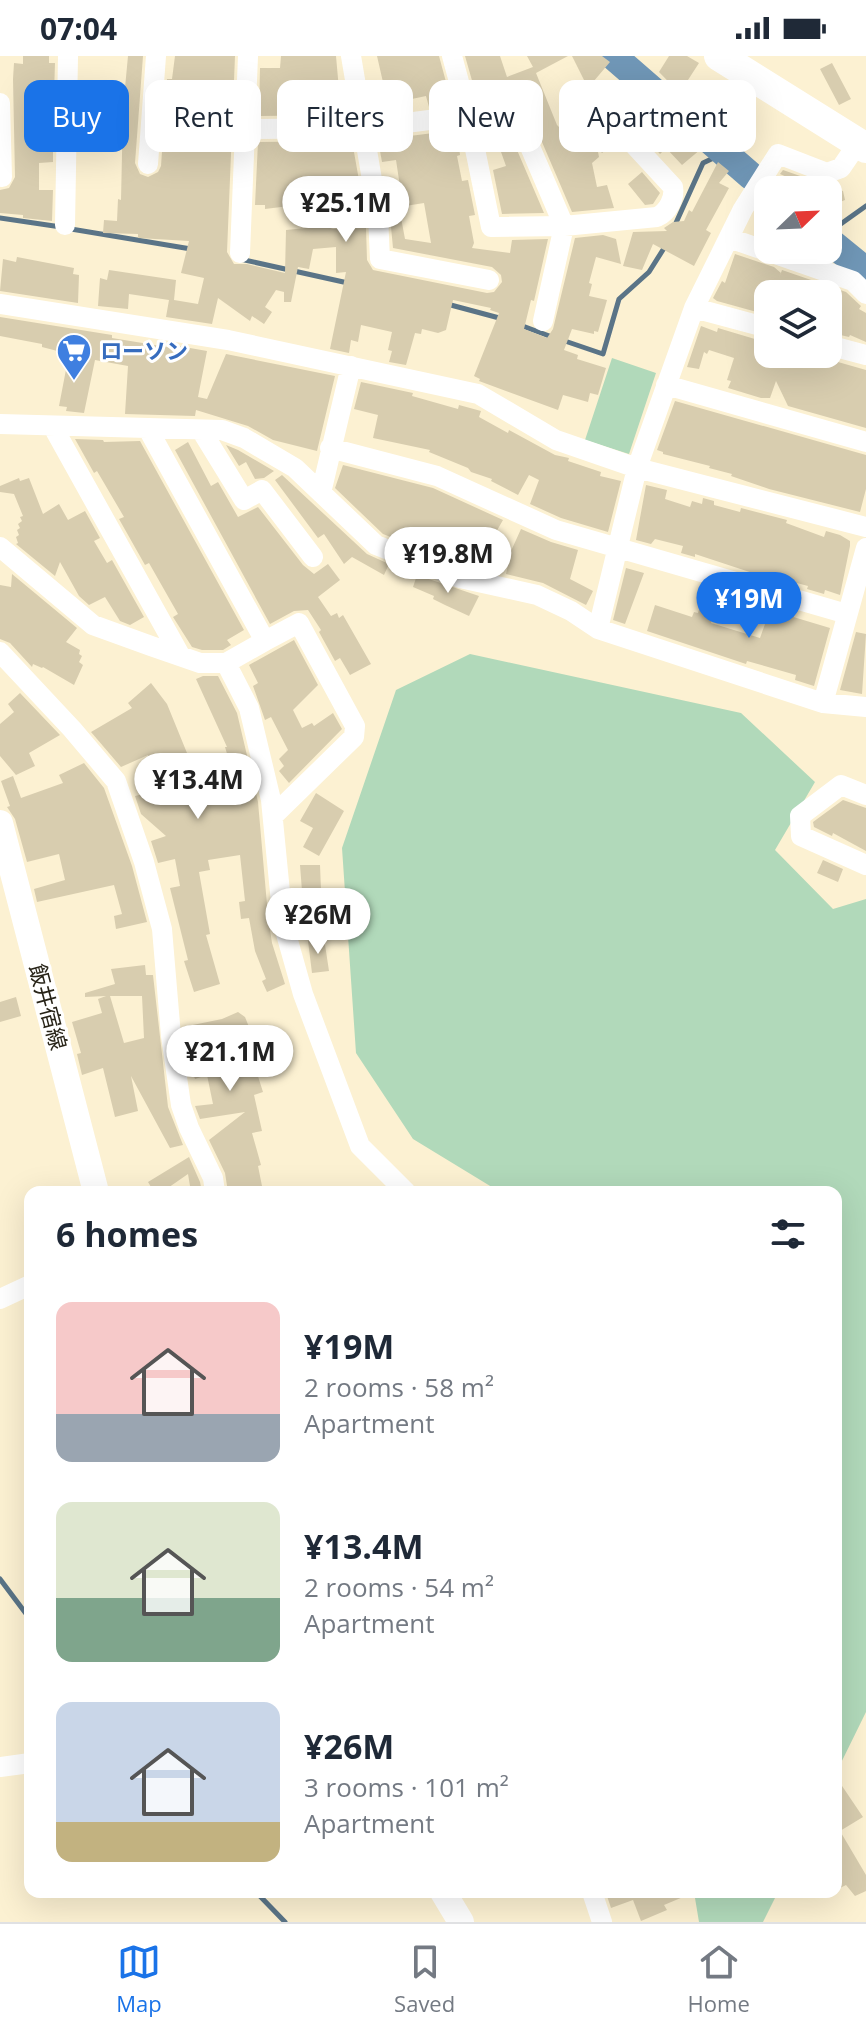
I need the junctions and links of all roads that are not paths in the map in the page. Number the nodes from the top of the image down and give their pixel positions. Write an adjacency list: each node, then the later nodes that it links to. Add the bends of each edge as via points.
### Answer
1 (68, 56): 21 (street)
2 (156, 56): 17 (street)
3 (248, 56): 7 (street)
4 (351, 56): 8 (street)
5 (452, 56): 9 (street)
6 (719, 56): 11 (highway)
7 (247, 80)
8 (355, 80)
9 (459, 80)
10 (0, 103): 18 (street)
11 (862, 145): 23 (street, via 841,168 827,173 778,154)
12 (245, 152): 24 (street)
13 (366, 152): 19 (street)
14 (476, 152): 22 (street, via 491,227)
15 (532, 152): 22 (street)
16 (641, 152): 22 (street, via 673,187 667,210 657,217)
17 (148, 164)
18 (2, 177)
19 (378, 215): 20 (street); 25 (street, via 380,259)
20 (333, 216)
21 (65, 225)
22 (564, 226): 29 (street)
23 (729, 238): 26 (street, via 853,281); 28 (street)
24 (240, 253)
25 (489, 280)
26 (866, 294)
27 (0, 304): 33 (street, via 228,340)
28 (694, 308): 30 (street); 34 (street)
29 (543, 321)
30 (754, 324)
31 (842, 349): 32 (street)
32 (866, 355)
33 (351, 366): 40 (street); 41 (street, via 478,394 556,440)
34 (666, 385): 39 (street); 41 (street)
35 (0, 424): 36 (street)
36 (53, 427): 37 (street); 52 (street)
37 (148, 429): 38 (street); 50 (street)
38 (201, 430): 42 (street, via 244,438 295,468); 47 (street, via 244,500 262,490)
39 (866, 442)
40 (330, 448): 42 (street); 46 (street, via 437,476 556,530)
41 (637, 468): 43 (street); 46 (street)
42 (321, 493): 49 (street, via 376,545 460,578 537,595)
43 (866, 527)
44 (0, 547): 52 (street, via 93,625)
45 (866, 548): 48 (street)
46 (618, 550): 48 (street); 49 (street)
47 (313, 557)
48 (847, 614): 54 (street)
49 (598, 629): 54 (street)
50 (265, 641): 53 (street); 57 (street, via 299,623 355,726 354,737)
51 (0, 652): 61 (street, via 116,781 162,929 181,1105)
52 (180, 655): 53 (street, via 200,663)
53 (226, 663): 57 (street, via 249,708)
54 (823, 703): 55 (street)
55 (866, 707)
56 (866, 795): 59 (street, via 841,785 800,816 801,836)
57 (273, 816): 62 (street, via 283,923 303,994 360,1146)
58 (0, 823): 60 (main road, 飯井宿線)
59 (866, 865)
60 (94, 1186)
61 (214, 1186)
62 (400, 1186)
63 (24, 1288): 64 (street)
64 (0, 1299)
65 (24, 1764): 66 (street)
66 (0, 1767)
67 (447, 1898): 69 (main road)
68 (594, 1898): 70 (street)
69 (461, 1922)
70 (602, 1922)

